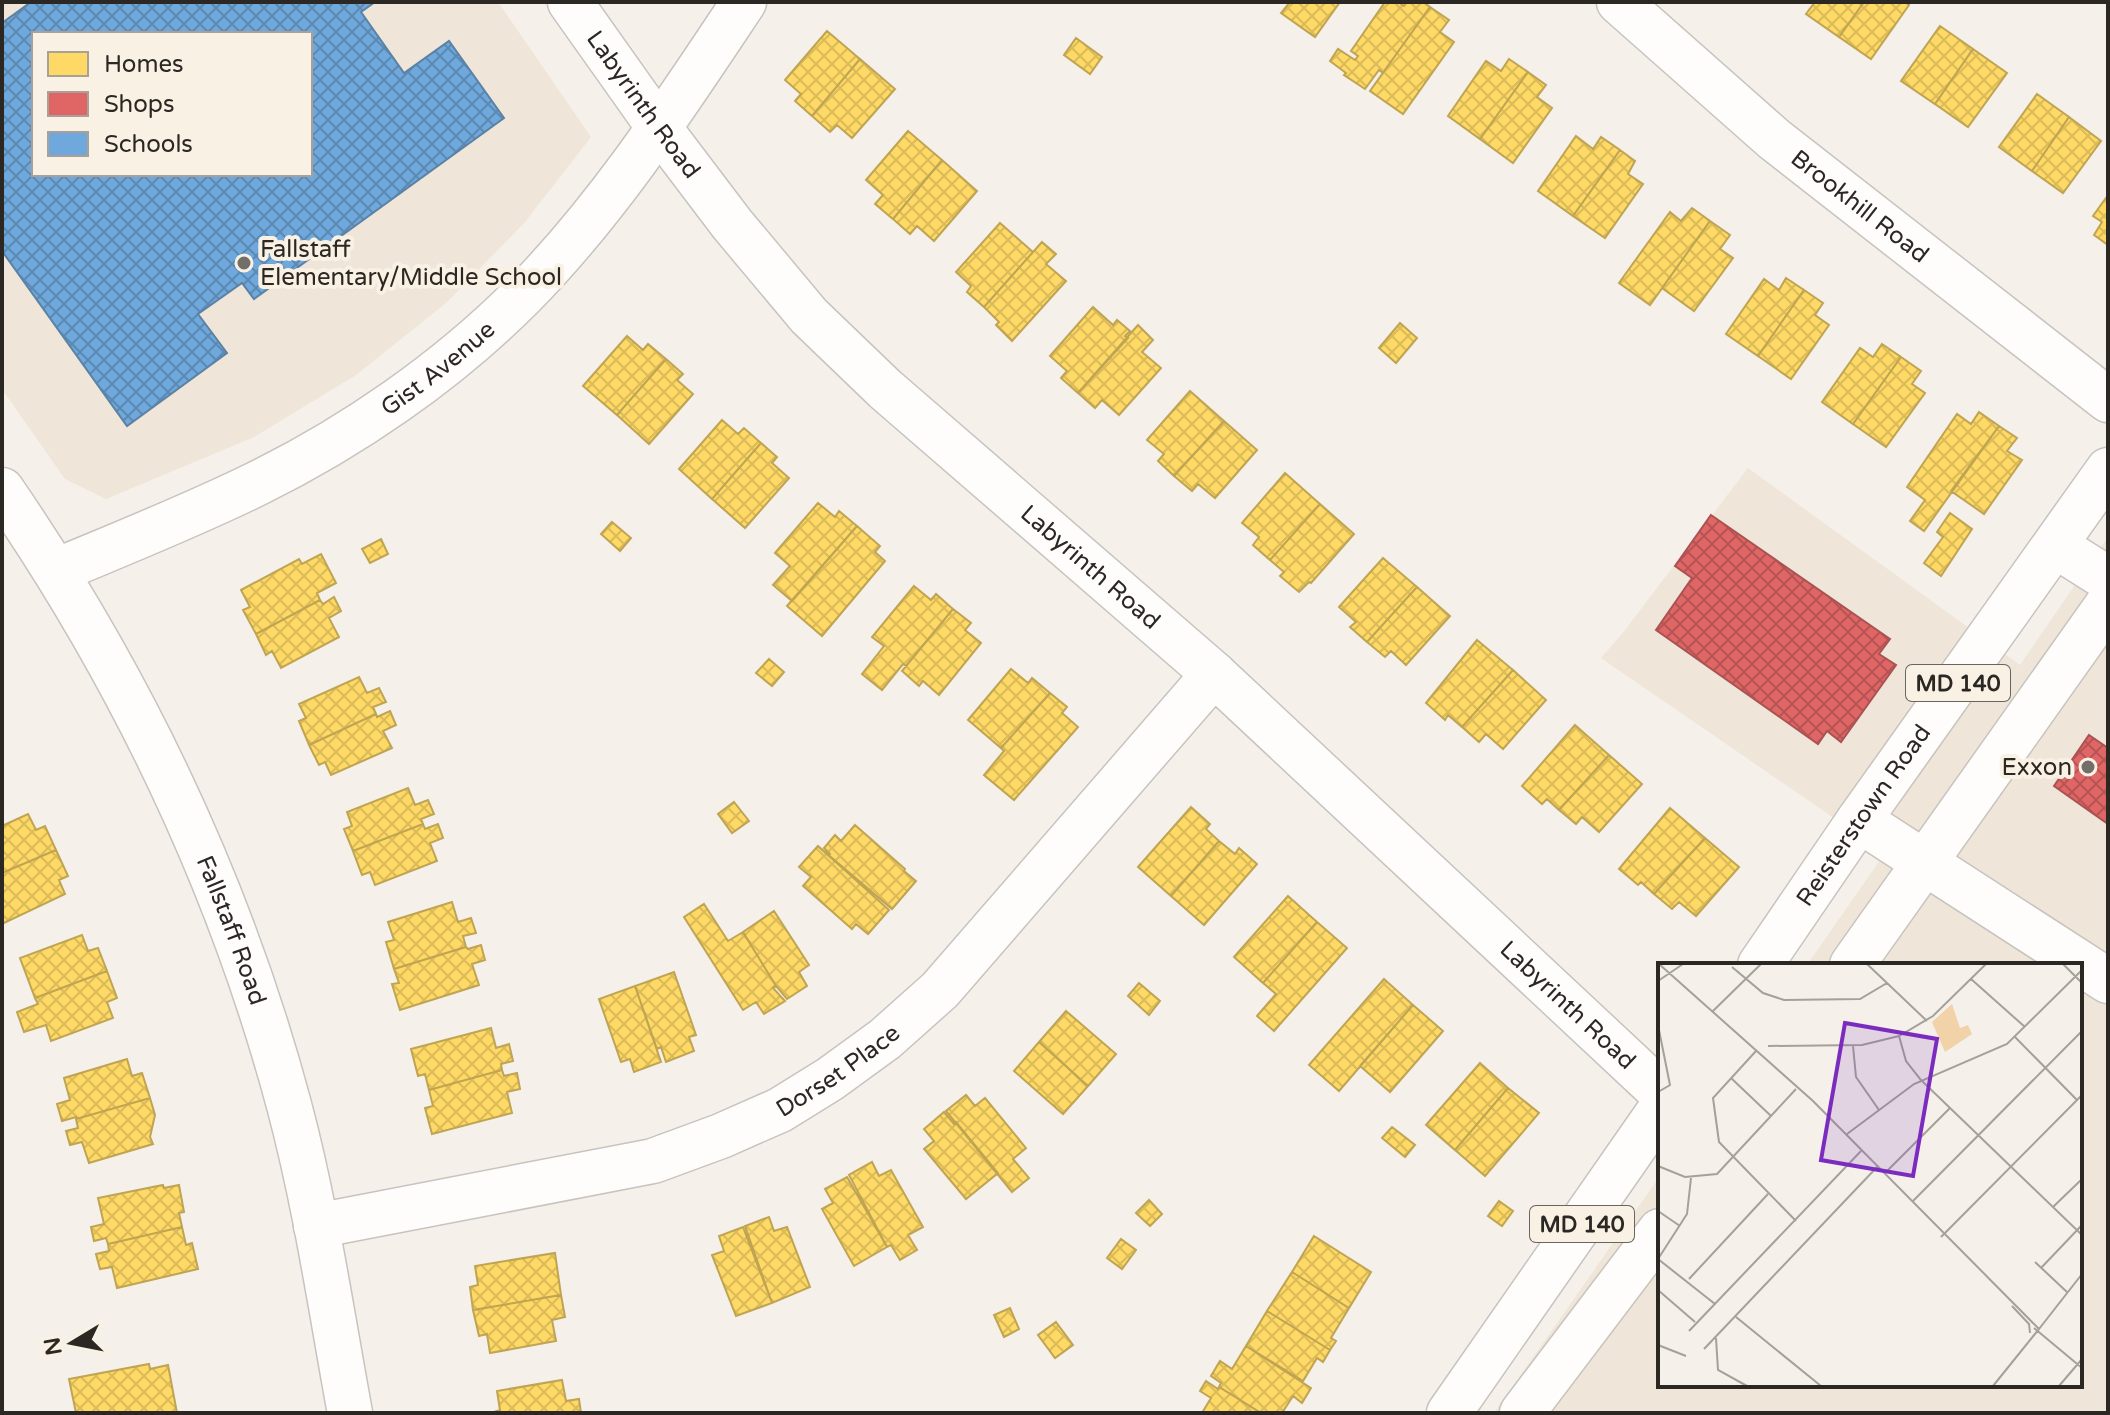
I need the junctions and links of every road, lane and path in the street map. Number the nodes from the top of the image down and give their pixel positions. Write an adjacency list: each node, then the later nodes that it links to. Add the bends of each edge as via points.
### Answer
1 (570, 2): 4 (street, Labyrinth Road)
2 (744, 2): 4 (street, Gist Avenue)
3 (1619, 2): 5 (street, Brookhill Road, via 1774,139)
4 (660, 129): 9 (street, Gist Avenue, via 522,296 401,397 257,484); 12 (street, Labyrinth Road, via 809,316 885,389)
5 (2108, 400)
6 (2108, 470): 8 (street, Reisterstown Road / MD 140)
7 (2, 490): 9 (street, Fallstaff Road)
8 (2056, 546): 10 (street); 13 (street, Reisterstown Road / MD 140)
9 (56, 571): 22 (street, Fallstaff Road, via 155,747 229,916 290,1107)
10 (2108, 579)
11 (2108, 604): 14 (street, MD 140)
12 (1214, 674): 20 (street, Labyrinth Road); 22 (street, Dorset Place, via 940,990 885,1039 780,1110 653,1161)
13 (1859, 820): 14 (street); 15 (street, Reisterstown Road / MD 140)
14 (1925, 862): 16 (street, MD 140); 17 (street)
15 (1761, 963)
16 (1853, 963)
17 (2080, 963)
18 (2082, 964): 19 (street)
19 (2108, 981)
20 (1658, 1089)
21 (1658, 1113): 25 (street, MD 140)
22 (316, 1226): 24 (street, Fallstaff Road)
23 (1658, 1234): 26 (street, MD 140)
24 (350, 1413)
25 (1449, 1413)
26 (1522, 1413)

